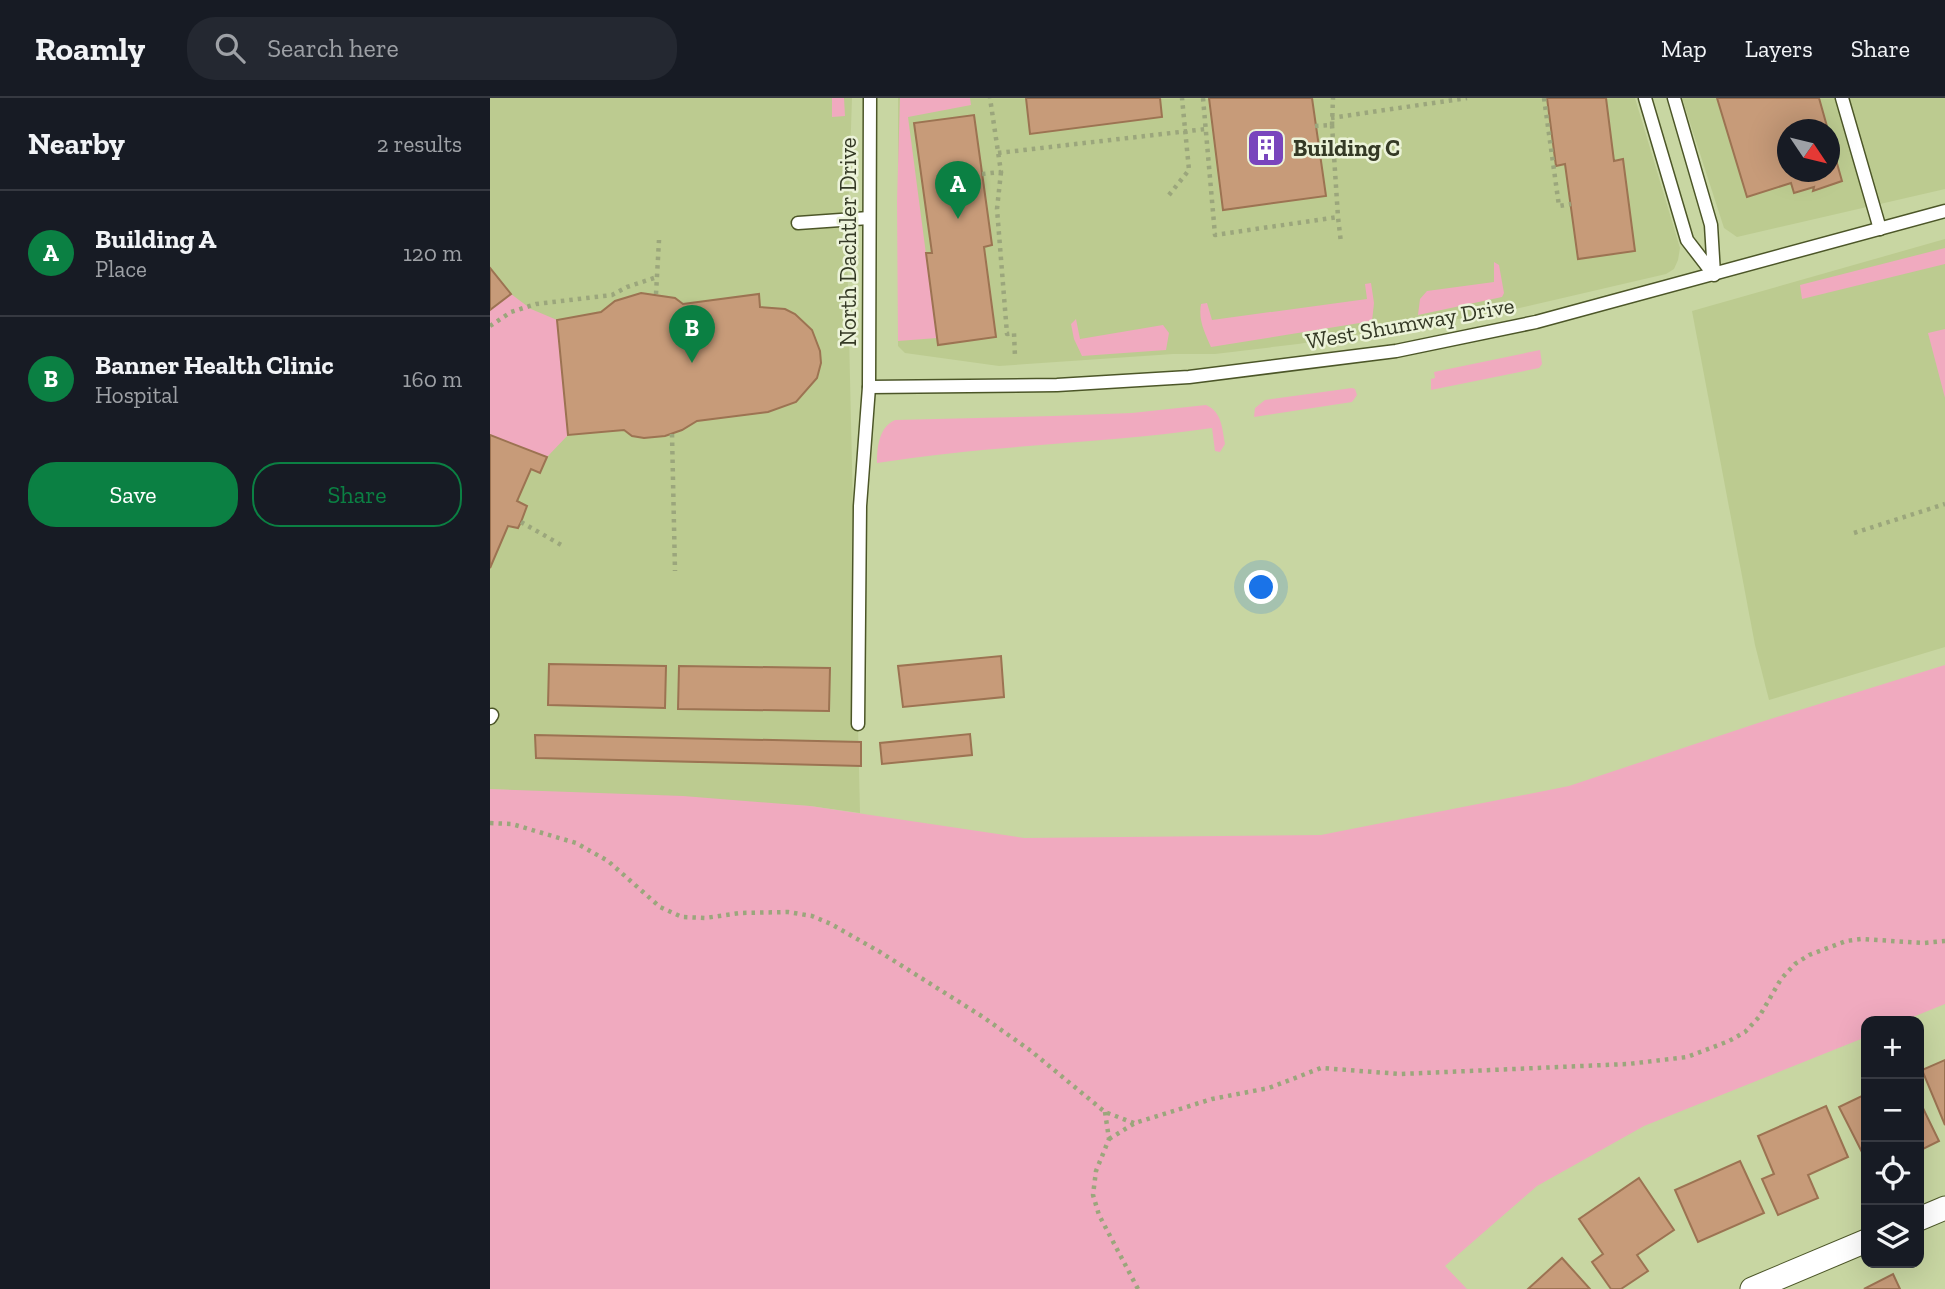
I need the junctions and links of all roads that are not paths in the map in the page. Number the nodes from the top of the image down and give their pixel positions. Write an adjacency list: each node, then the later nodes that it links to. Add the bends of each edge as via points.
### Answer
1 (870, 98): 6 (lane, North Dachtler Drive)
2 (1646, 98): 9 (lane, via 1687,240)
3 (1674, 98): 9 (lane, via 1711,225)
4 (1842, 98): 8 (lane)
5 (1945, 211): 8 (lane, West Shumway Drive)
6 (869, 218): 7 (lane); 10 (lane, North Dachtler Drive)
7 (798, 223)
8 (1880, 229): 9 (lane, West Shumway Drive)
9 (1714, 275): 10 (lane, West Shumway Drive, via 1536,322 1396,351 1189,377 1057,385)
10 (869, 387): 11 (lane, North Dachtler Drive, via 860,506)
11 (858, 724)
12 (1945, 1208): 13 (street)
13 (1924, 1217)
14 (1861, 1243): 15 (street)
15 (1752, 1289)

